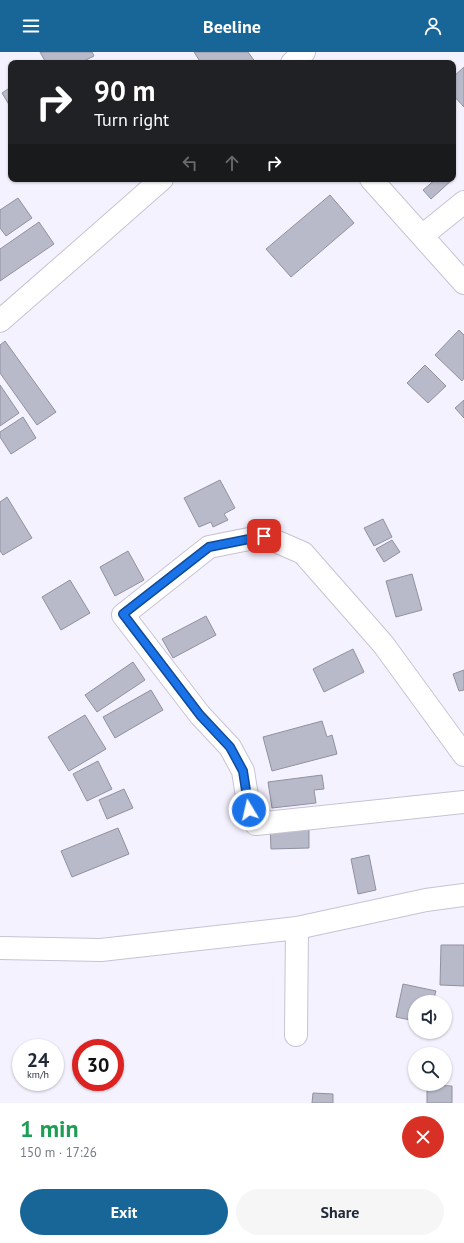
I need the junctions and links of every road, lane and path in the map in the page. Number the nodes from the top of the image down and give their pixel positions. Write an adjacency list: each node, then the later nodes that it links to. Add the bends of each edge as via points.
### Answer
1 (304, 52): 2 (street)
2 (295, 60)
3 (159, 182): 8 (street)
4 (374, 182): 6 (street)
5 (464, 202): 6 (street)
6 (422, 236): 7 (street)
7 (464, 283)
8 (0, 321)
9 (464, 755): 10 (street, via 383,644 303,553 264,536 209,547 123,614 200,715 230,747 243,771 249,810 256,824)
10 (464, 802)
11 (464, 895): 12 (street, via 426,900)
12 (297, 928): 13 (street, via 101,950); 14 (street)
13 (0, 948)
14 (296, 1035)

